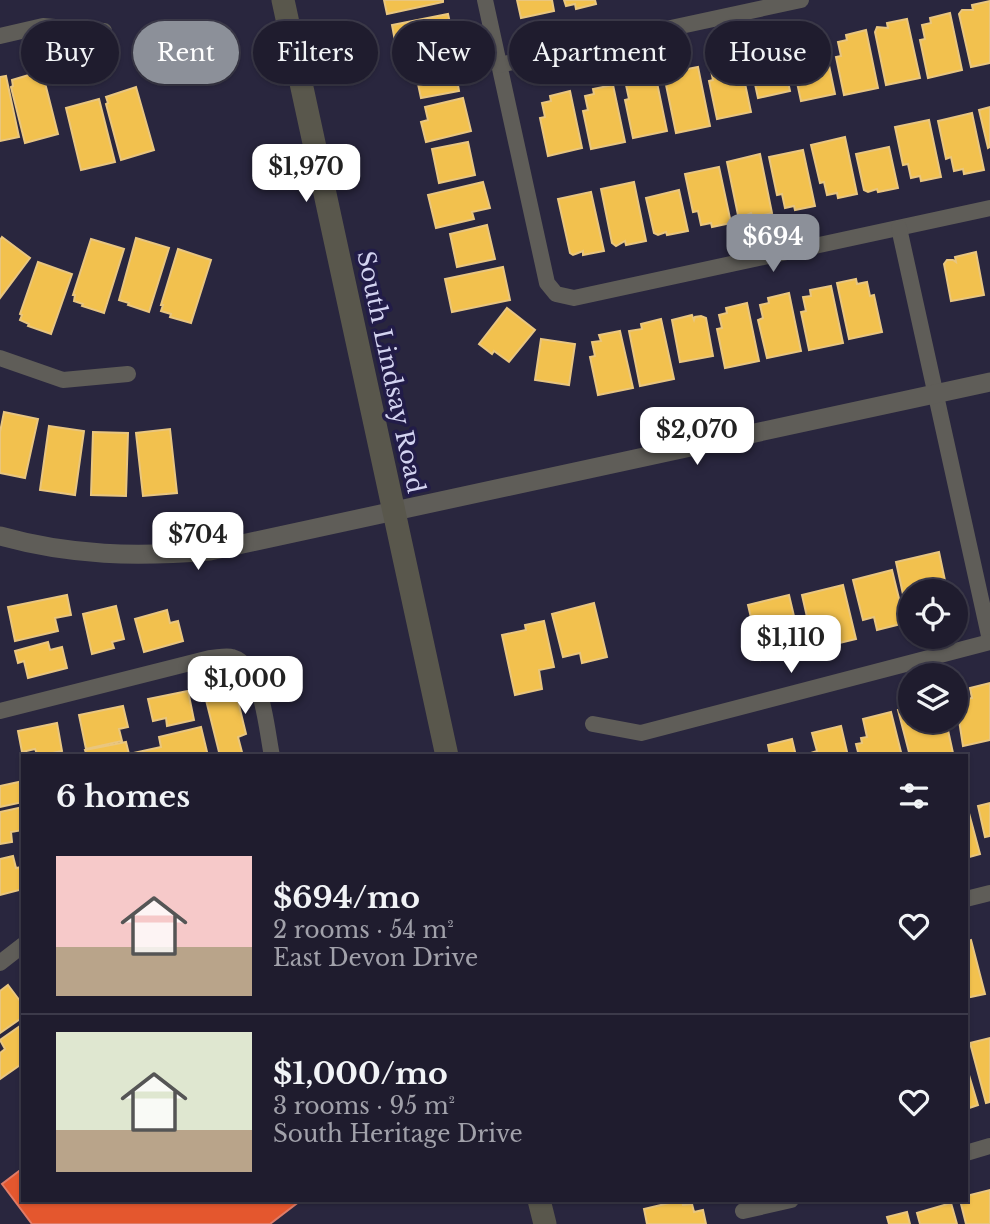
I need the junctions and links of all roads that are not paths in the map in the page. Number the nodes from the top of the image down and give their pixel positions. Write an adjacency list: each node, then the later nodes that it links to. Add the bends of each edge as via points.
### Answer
1 (283, 0): 13 (main road, South Lindsay Road)
2 (485, 0): 6 (street)
3 (801, 0): 6 (street)
4 (21, 31): 5 (street)
5 (0, 36)
6 (499, 65): 8 (street, via 547,283 556,294 574,298)
7 (990, 208): 8 (street)
8 (899, 228): 12 (street)
9 (0, 358): 10 (street, via 63,380)
10 (128, 374)
11 (990, 383): 12 (street)
12 (936, 394): 13 (street); 15 (street)
13 (395, 512): 14 (street, via 210,551 165,554 88,553); 19 (main road, South Lindsay Road)
14 (0, 537)
15 (990, 641): 17 (street, via 641,733)
16 (0, 711): 18 (street, via 230,656 247,666 258,688)
17 (593, 724)
18 (272, 754)
19 (447, 754)
20 (990, 892): 21 (street)
21 (968, 898)
22 (21, 947): 23 (street)
23 (0, 963)
24 (990, 1146): 25 (street)
25 (968, 1152)
26 (540, 1202): 29 (main road)
27 (783, 1202): 28 (street)
28 (743, 1212)
29 (545, 1224)

